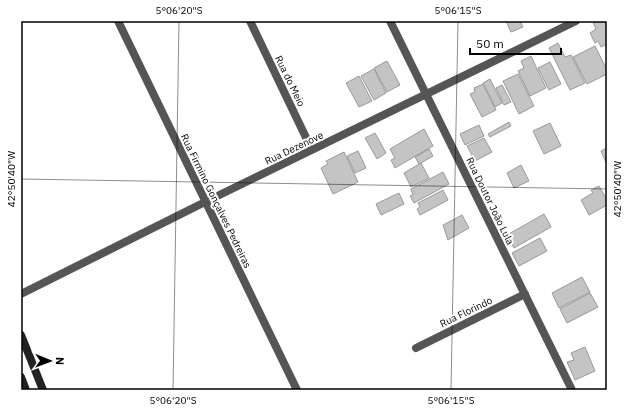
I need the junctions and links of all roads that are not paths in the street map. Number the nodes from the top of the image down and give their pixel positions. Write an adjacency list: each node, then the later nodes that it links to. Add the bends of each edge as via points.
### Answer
1 (118, 21): 7 (street, Rua Firmino Gonçalves Pedreiras)
2 (250, 21): 6 (street, Rua do Meio)
3 (390, 21): 5 (street, Rua Doutor João Lula)
4 (576, 21): 5 (street, Rua Dezenove)
5 (427, 95): 6 (street, Rua Dezenove); 9 (street, Rua Doutor João Lula)
6 (312, 150): 7 (street, Rua Dezenove)
7 (205, 202): 8 (street, Rua Dezenove); 13 (street, Rua Firmino Gonçalves Pedreiras)
8 (21, 294)
9 (525, 294): 11 (street, Rua Florindo); 16 (street, Rua Doutor João Lula)
10 (21, 335): 15 (main road)
11 (416, 348)
12 (21, 377): 14 (main road)
13 (294, 389)
14 (26, 390)
15 (43, 390)
16 (572, 390)

